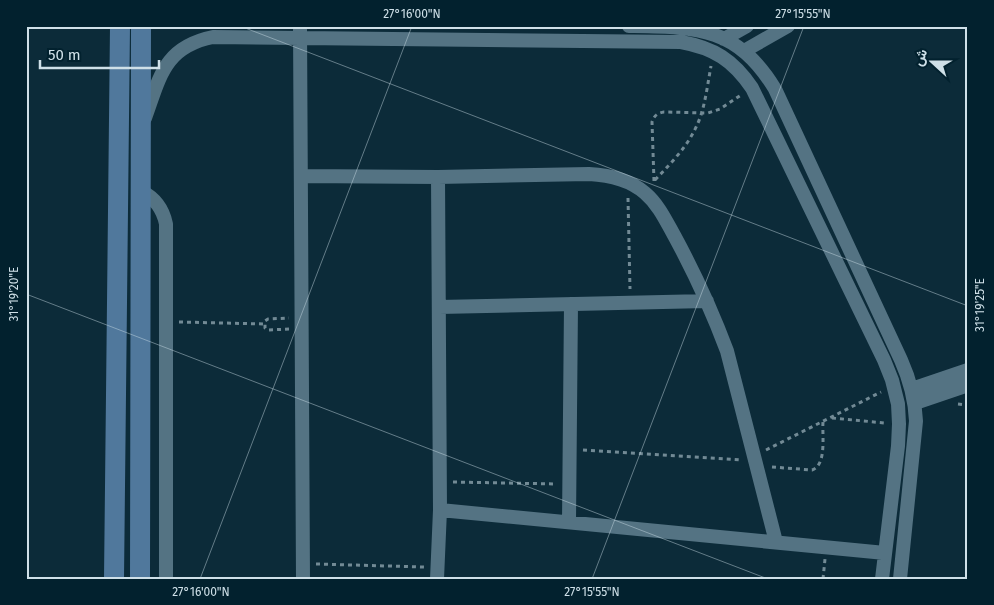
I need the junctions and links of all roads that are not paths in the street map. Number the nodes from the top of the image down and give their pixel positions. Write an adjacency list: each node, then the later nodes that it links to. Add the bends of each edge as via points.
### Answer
1 (120, 26): 24 (street)
2 (141, 26): 9 (street)
3 (629, 26): 7 (street, via 691,28)
4 (747, 26): 7 (street)
5 (788, 26): 8 (street)
6 (300, 32): 9 (street, via 213,37 186,46 166,65); 10 (street); 22 (street, via 680,42 714,51 729,61 752,88 884,360 893,386 898,404 898,446)
7 (724, 39): 8 (street)
8 (744, 51): 18 (street, via 775,89 901,360)
9 (141, 128): 12 (street)
10 (301, 176): 11 (street); 27 (street)
11 (438, 177): 13 (street, via 589,174 628,181 658,206); 15 (street)
12 (141, 191): 25 (street); 26 (street, via 155,200 166,224)
13 (707, 300): 14 (street); 21 (street, via 727,351)
14 (571, 304): 15 (street); 20 (street)
15 (439, 307): 19 (street)
16 (968, 370): 18 (street)
17 (968, 385): 18 (street)
18 (914, 396): 29 (street, via 914,440)
19 (440, 510): 20 (street); 23 (street)
20 (569, 522): 21 (street)
21 (776, 542): 22 (street)
22 (885, 553): 28 (street)
23 (437, 573)
24 (114, 579)
25 (140, 579)
26 (166, 579)
27 (303, 579)
28 (882, 579)
29 (900, 579)

